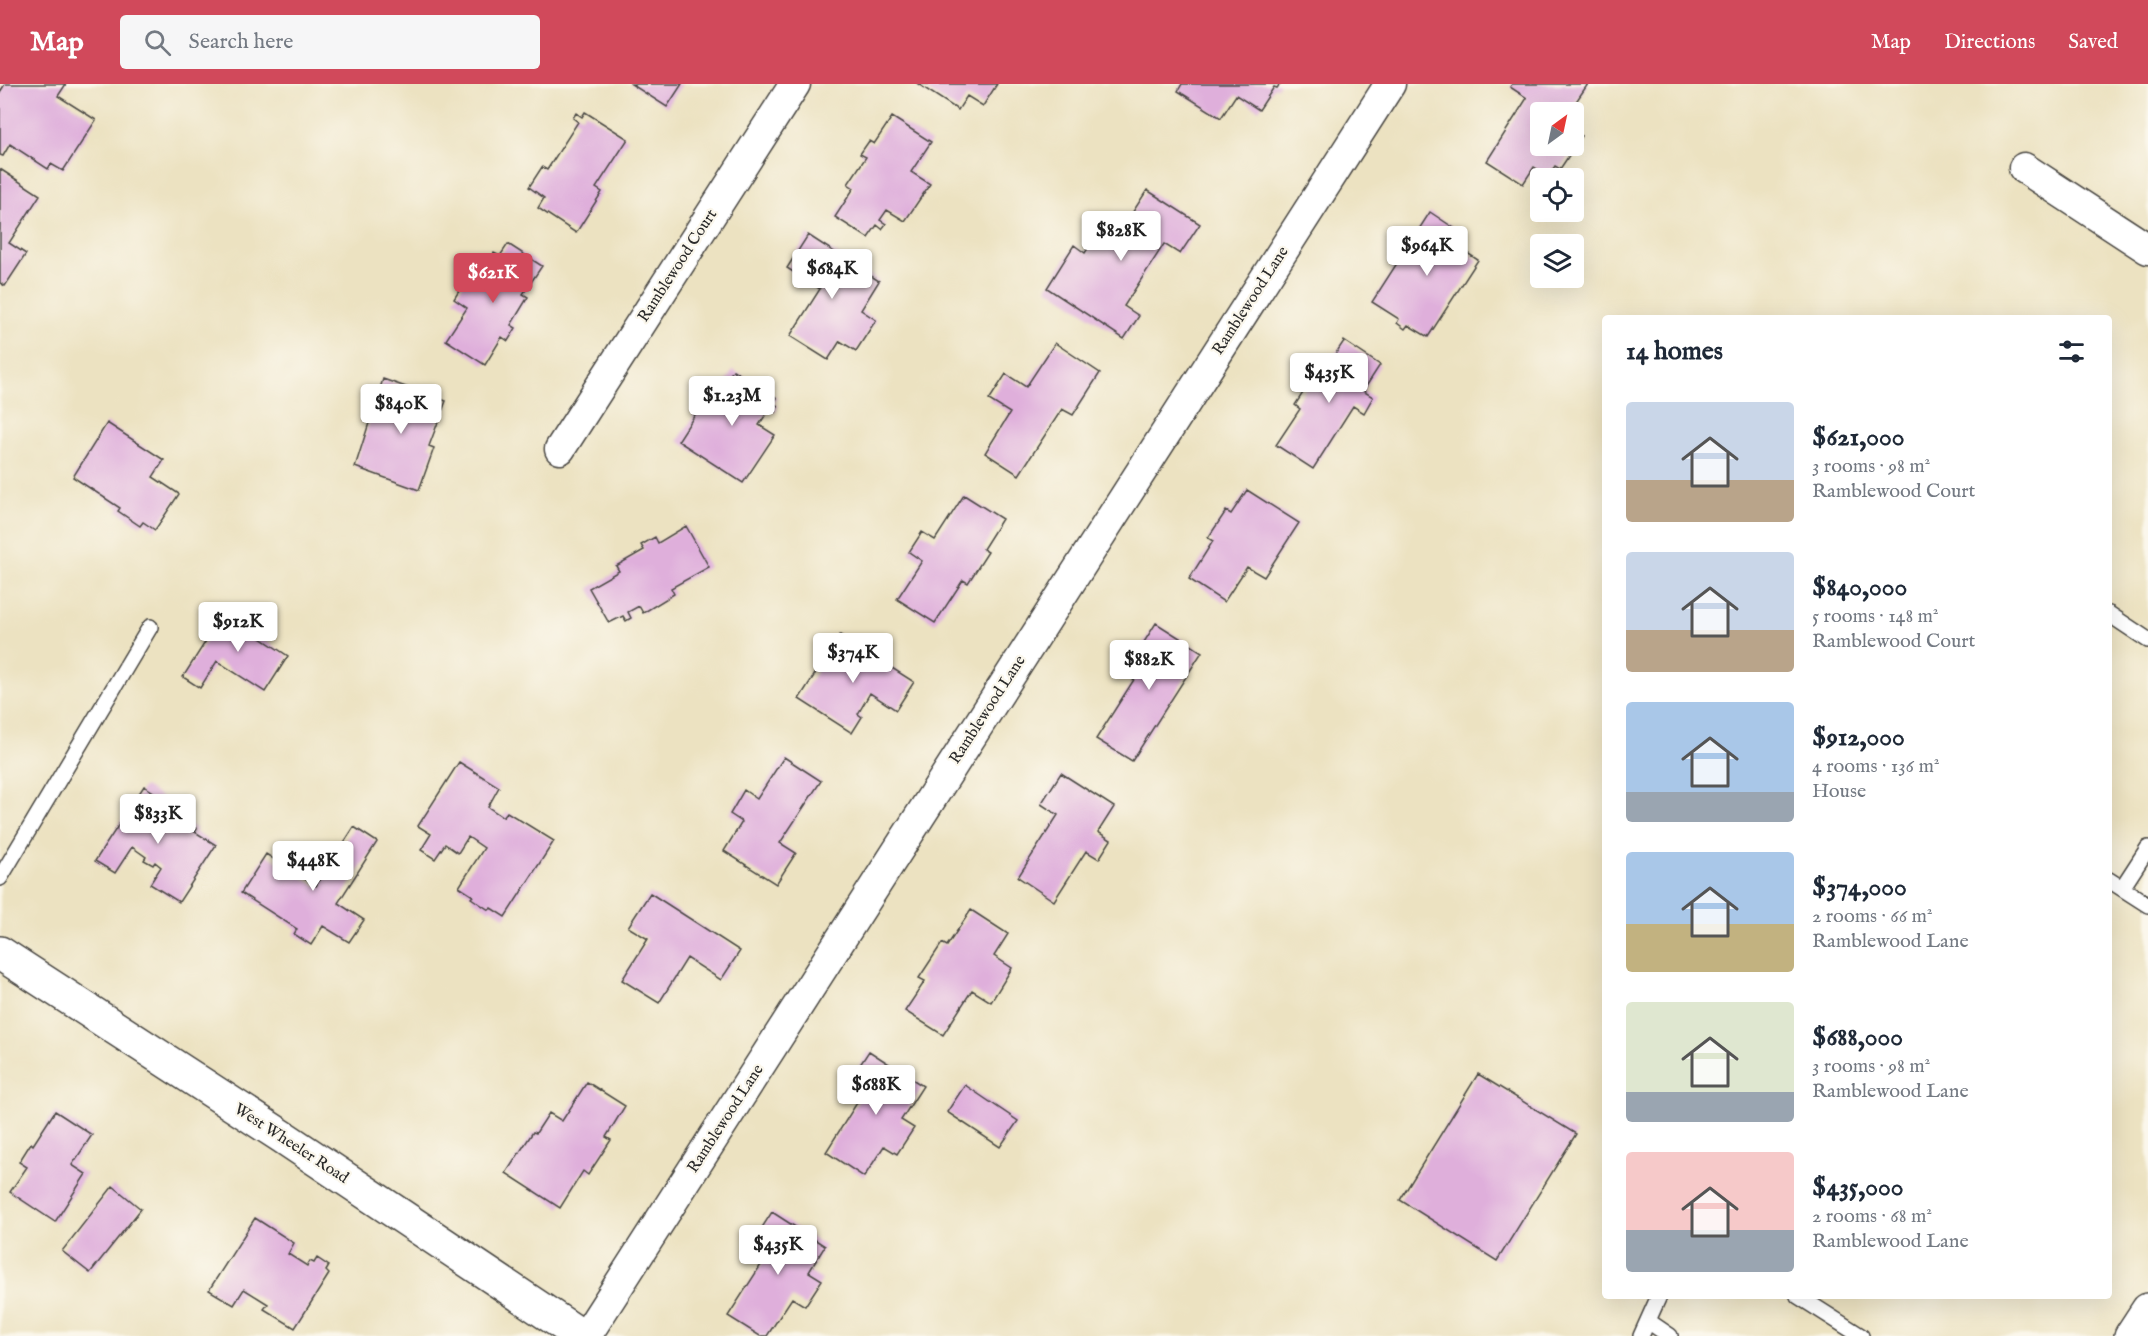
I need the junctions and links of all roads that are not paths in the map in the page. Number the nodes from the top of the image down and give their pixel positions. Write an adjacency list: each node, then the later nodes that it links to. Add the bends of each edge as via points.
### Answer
1 (795, 84): 5 (street, Ramblewood Court)
2 (1390, 84): 18 (street, Ramblewood Lane)
3 (2024, 168): 4 (street)
4 (2148, 249)
5 (560, 449)
6 (2112, 616): 8 (lane)
7 (150, 627): 10 (lane)
8 (2148, 640)
9 (2148, 848): 11 (lane)
10 (0, 878)
11 (2115, 884): 12 (lane)
12 (2148, 905)
13 (0, 953): 17 (street, West Wheeler Road)
14 (1658, 1299): 16 (lane)
15 (1803, 1299): 21 (lane)
16 (1648, 1321): 19 (lane); 20 (lane)
17 (580, 1336)
18 (586, 1336)
19 (1641, 1336)
20 (1670, 1336)
21 (1861, 1336)

